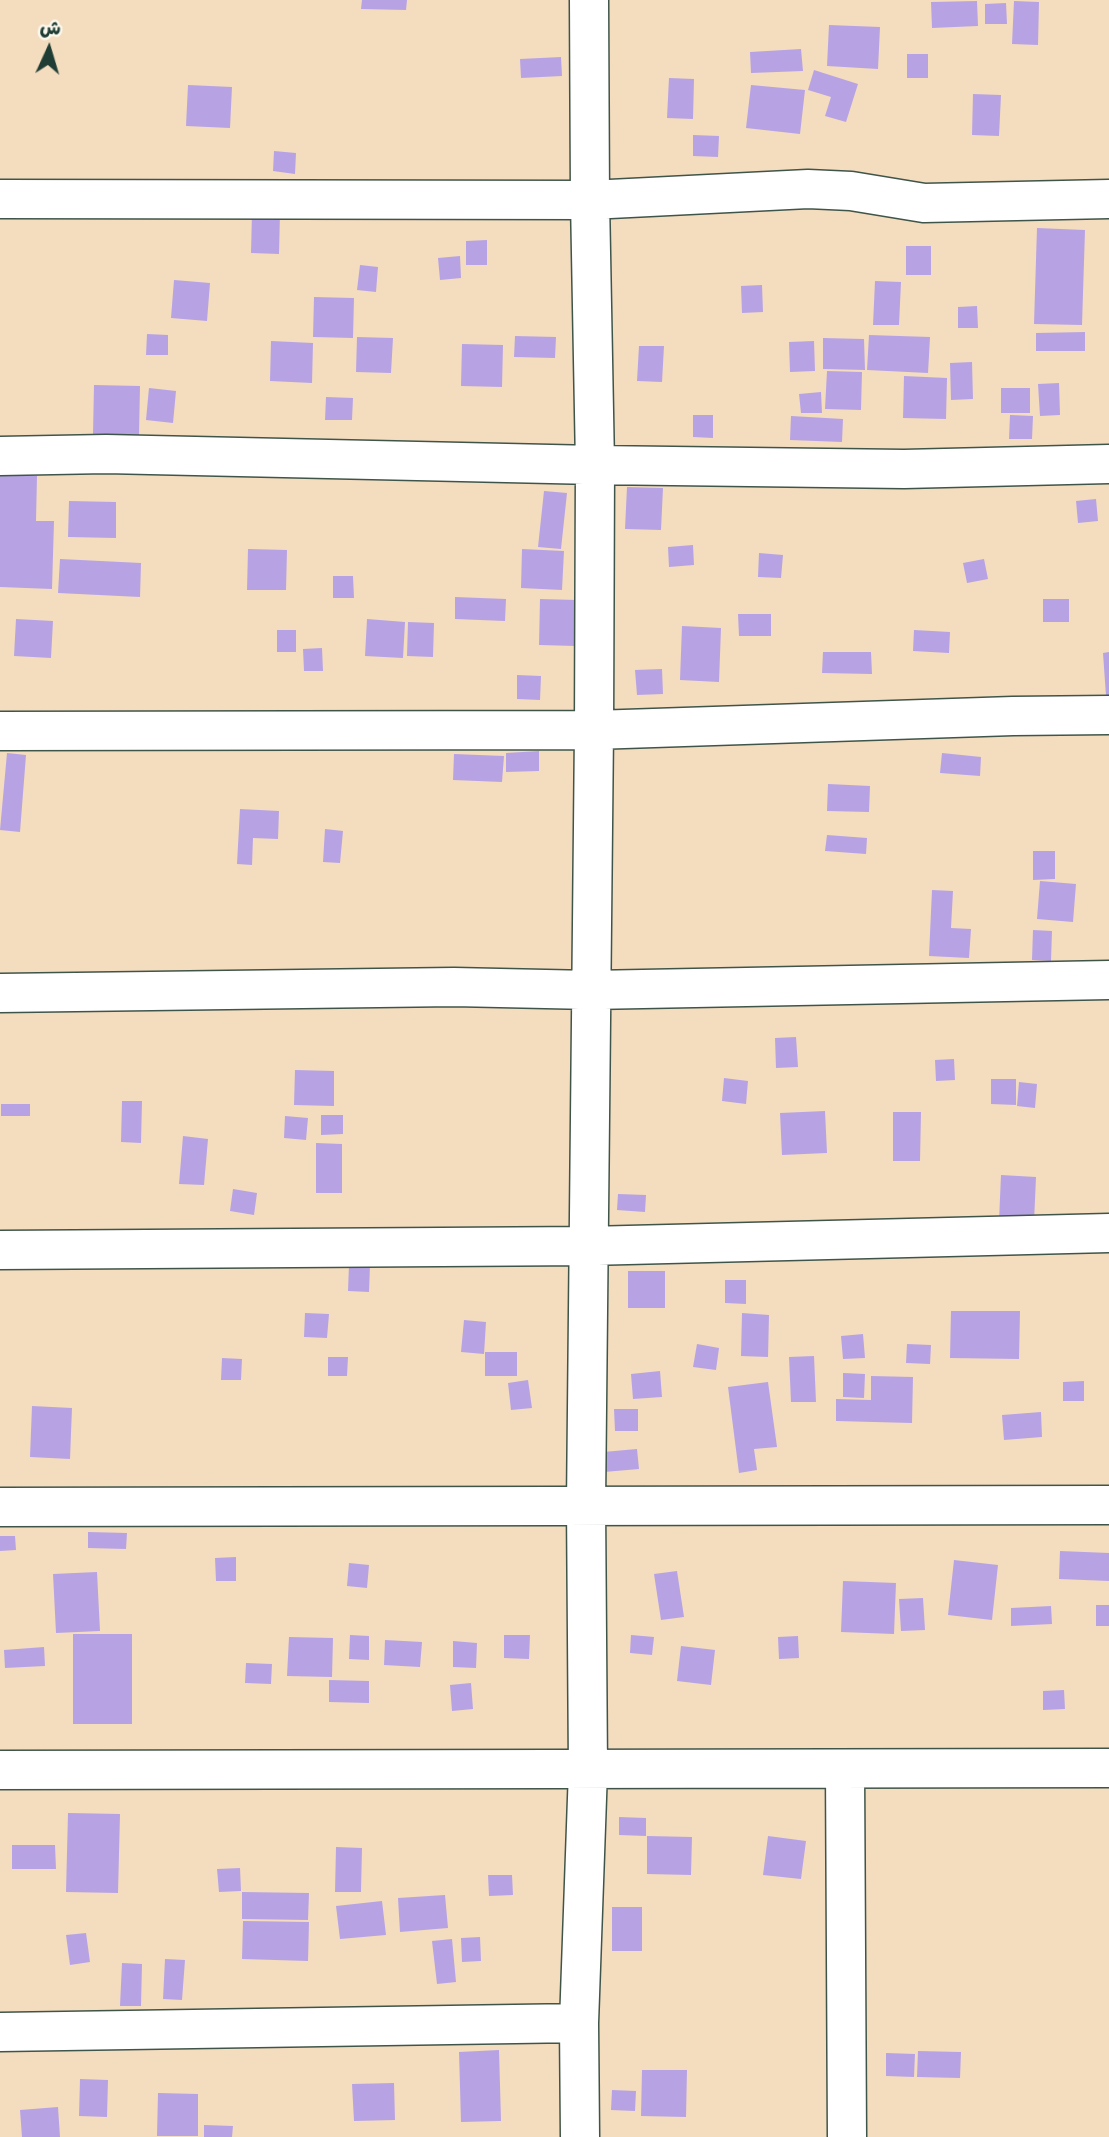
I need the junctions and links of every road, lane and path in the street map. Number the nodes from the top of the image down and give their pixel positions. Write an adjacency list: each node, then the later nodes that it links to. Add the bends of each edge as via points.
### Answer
1 (589, 0): 4 (street)
2 (1109, 199): 4 (street, via 924,203 808,189)
3 (0, 200): 4 (street)
4 (590, 200): 7 (street)
5 (0, 456): 7 (street, via 120,454)
6 (1109, 464): 7 (street, via 904,469)
7 (595, 466): 9 (street)
8 (1109, 715): 9 (street)
9 (594, 730): 10 (street); 12 (street)
10 (0, 731)
11 (1109, 980): 12 (street)
12 (591, 990): 13 (street, via 454,987); 15 (street)
13 (0, 993)
14 (1109, 1233): 15 (street)
15 (588, 1246): 16 (street); 17 (street)
16 (0, 1250)
17 (586, 1504): 18 (street); 19 (street); 23 (street)
18 (1109, 1505)
19 (0, 1507)
20 (1109, 1768): 21 (street)
21 (845, 1769): 23 (street); 27 (street)
22 (0, 1770): 23 (street)
23 (588, 1770): 24 (street)
24 (579, 2023): 25 (street); 26 (street)
25 (0, 2032)
26 (580, 2137)
27 (847, 2137)

